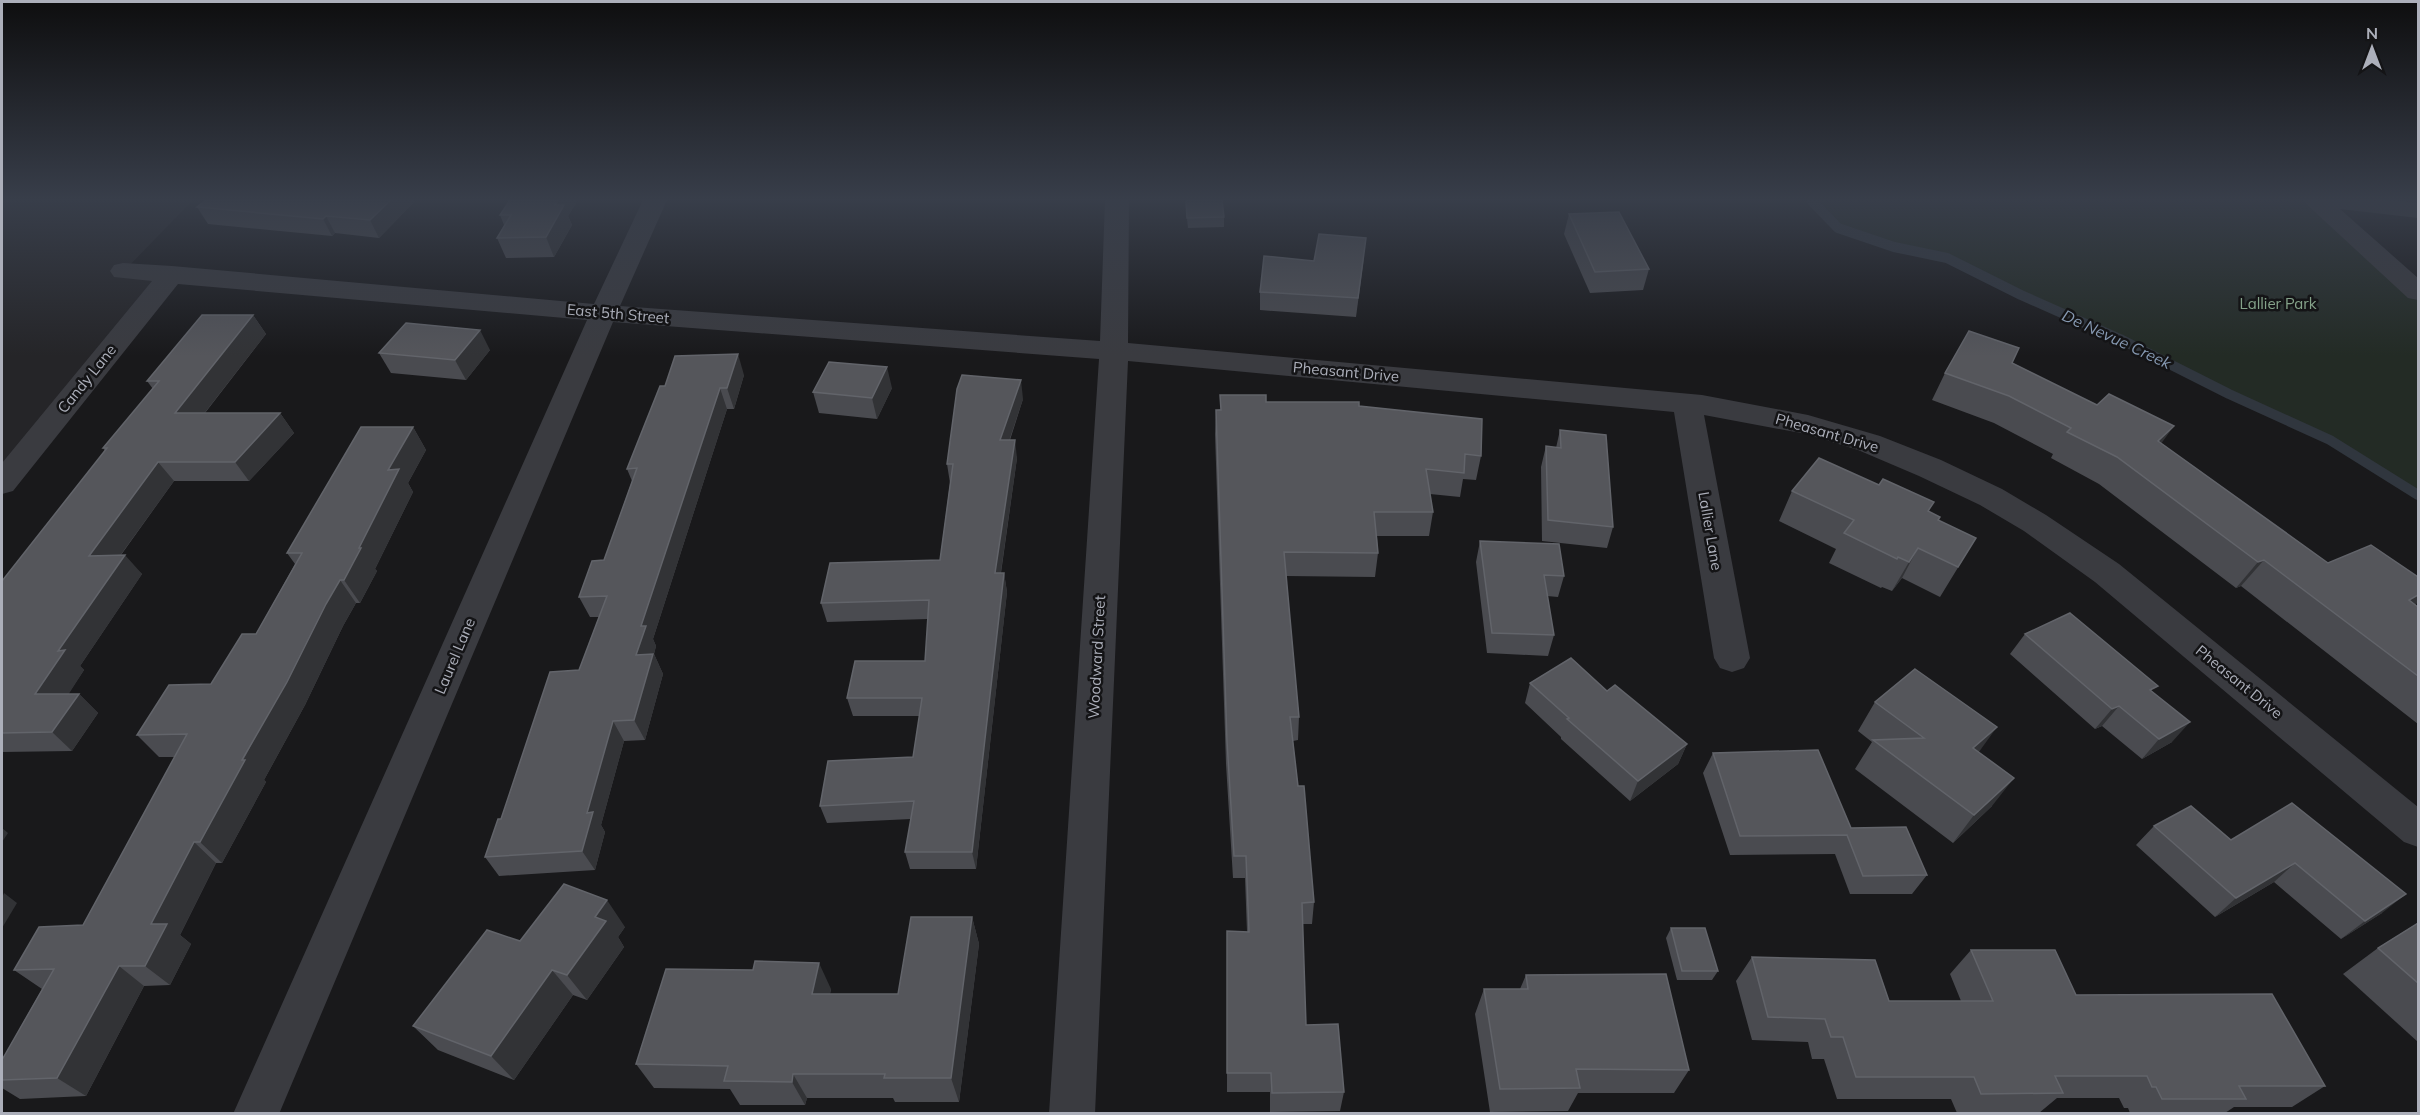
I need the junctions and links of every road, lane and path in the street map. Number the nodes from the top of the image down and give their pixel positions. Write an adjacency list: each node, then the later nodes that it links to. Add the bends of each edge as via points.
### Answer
1 (632, 252): 7 (street, Laurel Lane)
2 (1116, 252): 8 (street, Woodward Street)
3 (2373, 252): 6 (street)
4 (123, 271): 5 (street, East 5th Street)
5 (172, 274): 7 (street, East 5th Street); 10 (street, Candy Lane)
6 (2418, 292)
7 (604, 313): 8 (street, East 5th Street); 13 (street, Laurel Lane)
8 (1114, 351): 9 (street, Pheasant Drive); 14 (street, Woodward Street)
9 (1687, 404): 11 (street, Lallier Lane); 12 (street, Pheasant Drive, via 1762,414 1869,443 1951,477 2021,514 2107,573)
10 (2, 483)
11 (1732, 658)
12 (2418, 830)
13 (256, 1113)
14 (1072, 1113)

